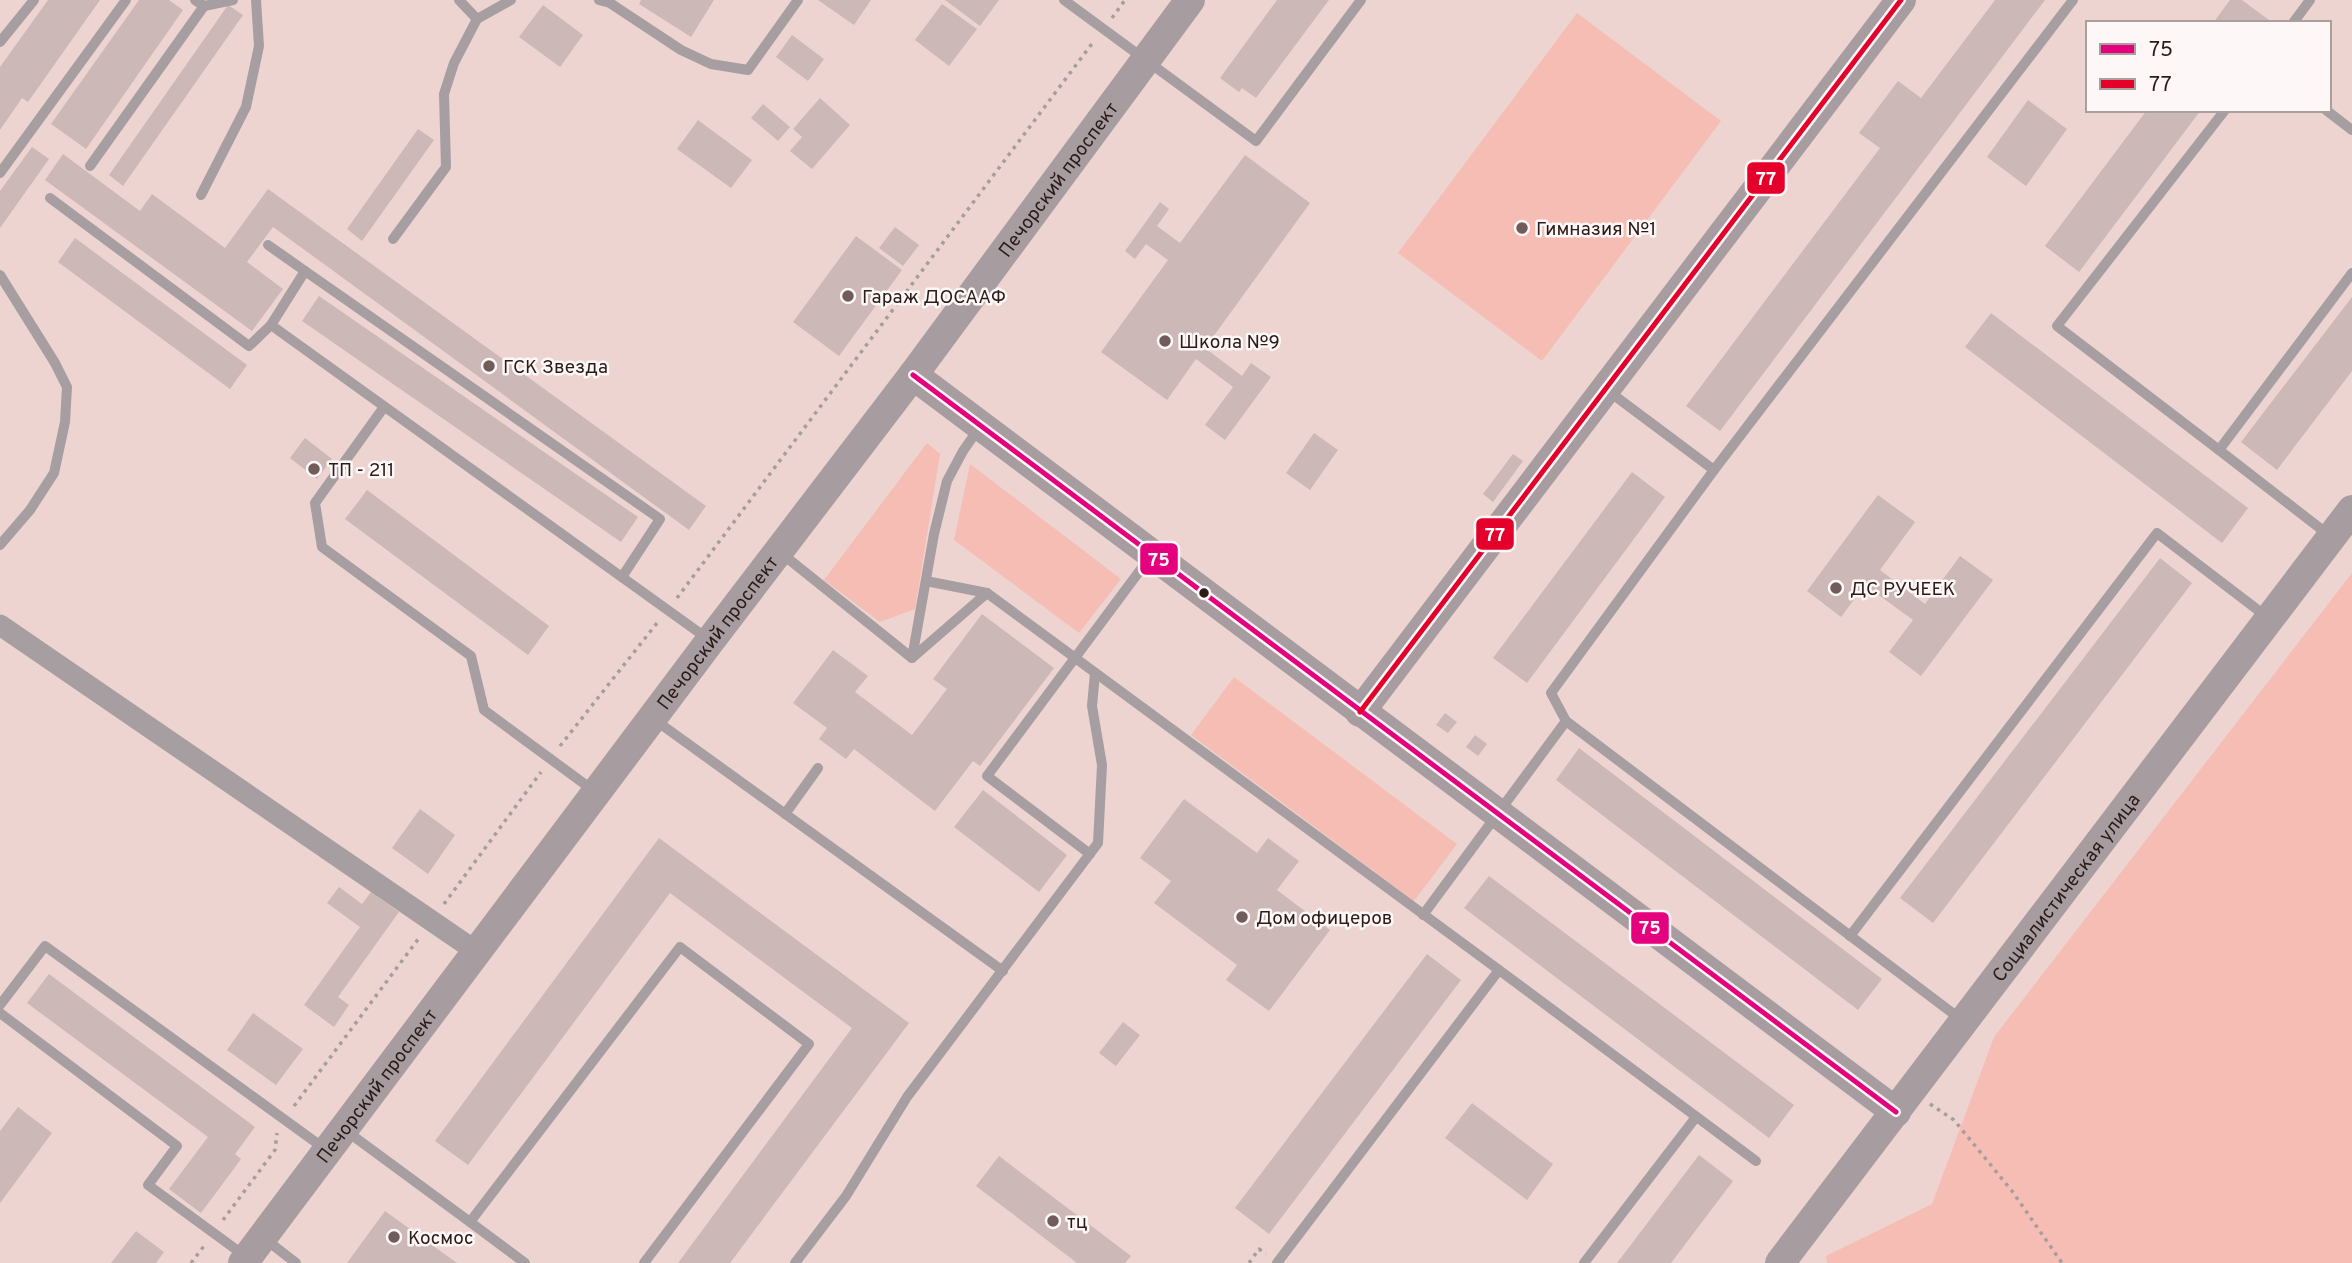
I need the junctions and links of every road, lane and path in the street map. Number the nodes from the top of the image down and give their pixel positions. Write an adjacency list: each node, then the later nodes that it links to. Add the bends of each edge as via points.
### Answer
1 (34, 0): 20 (lane)
2 (126, 0): 26 (lane)
3 (233, 0): 16 (lane)
4 (256, 0): 27 (lane, via 258,46 246,107)
5 (459, 0): 17 (lane)
6 (512, 0): 17 (lane)
7 (798, 0): 15 (lane, via 748,70 711,64 681,50)
8 (1063, 0): 19 (lane)
9 (1125, 0): 19 (path)
10 (1190, 0): 21 (main road, Печорский проспект)
11 (1361, 0): 21 (lane, via 1256,141)
12 (1901, 0): 36 (main road)
13 (2073, 0): 40 (lane)
14 (2310, 0): 18 (lane)
15 (606, 1)
16 (200, 3): 25 (lane)
17 (477, 19): 29 (lane, via 443,94 446,167)
18 (2294, 21)
19 (1103, 29): 21 (lane); 49 (path)
20 (0, 42)
21 (1145, 60): 35 (main road, Печорский проспект)
22 (2223, 112): 39 (lane, via 2057,326)
23 (2329, 112): 24 (lane)
24 (2352, 130)
25 (90, 166)
26 (0, 173)
27 (201, 195)
28 (50, 198): 34 (lane, via 249,346)
29 (393, 239)
30 (268, 245): 31 (lane)
31 (305, 271): 34 (lane); 46 (lane, via 660,519)
32 (2352, 273): 39 (lane)
33 (0, 275): 43 (lane, via 66,387 65,422 54,473)
34 (271, 325): 37 (lane)
35 (913, 375): 38 (main road); 44 (main road, Печорский проспект)
36 (1606, 390): 40 (lane); 56 (main road)
37 (384, 407): 46 (lane); 59 (lane, via 315,503 322,547 471,656 484,710)
38 (981, 426): 45 (main road); 47 (lane, via 947,481)
39 (2219, 450): 42 (lane)
40 (1714, 470): 58 (lane, via 1551,693)
41 (2352, 510): 42 (main road, Социалистическая улица)
42 (2332, 537): 50 (main road, Социалистическая улица)
43 (0, 545)
44 (779, 551): 52 (main road, Печорский проспект); 53 (lane)
45 (1152, 555): 54 (lane); 56 (main road)
46 (622, 577): 49 (lane)
47 (926, 581): 48 (lane); 53 (lane)
48 (987, 593): 53 (lane); 54 (lane)
49 (668, 610): 52 (lane); 59 (path)
50 (2269, 619): 67 (lane, via 2157,533); 73 (main road, Социалистическая улица)
51 (0, 625): 66 (street)
52 (710, 641): 57 (main road, Печорский проспект)
53 (912, 658)
54 (1075, 659): 55 (lane); 64 (lane, via 987,776)
55 (1095, 673): 64 (lane, via 1092,706 1102,765 1098,844); 65 (lane)
56 (1360, 712): 63 (main road)
57 (652, 718): 61 (main road, Печорский проспект); 62 (lane)
58 (1566, 721): 63 (lane); 67 (lane)
59 (550, 759): 61 (lane); 66 (path)
60 (818, 768): 62 (lane)
61 (597, 793): 68 (main road, Печорский проспект)
62 (785, 814): 70 (lane)
63 (1497, 814): 65 (lane); 74 (main road)
64 (1090, 854): 70 (lane)
65 (1423, 915): 69 (lane)
66 (432, 920): 68 (street); 76 (path)
67 (1850, 936): 73 (lane)
68 (477, 952): 77 (main road, Печорский проспект)
69 (1499, 970): 75 (lane); 88 (lane)
70 (1003, 971): 87 (lane, via 907,1097 846,1196)
71 (0, 1005): 76 (lane, via 46,946)
72 (0, 1013): 80 (lane, via 177,1146 148,1185)
73 (1965, 1022): 74 (main road, Социалистическая улица)
74 (1903, 1102): 90 (main road, Социалистическая улица); 91 (path, via 1954,1120)
75 (1696, 1116): 78 (lane); 89 (lane)
76 (284, 1119): 77 (lane); 80 (path, via 277,1128 275,1150)
77 (335, 1140): 79 (lane); 81 (main road, Печорский проспект)
78 (1756, 1161)
79 (470, 1222): 82 (lane); 86 (lane, via 680,947 809,1044)
80 (214, 1233): 81 (lane); 83 (path)
81 (251, 1253): 84 (lane)
82 (510, 1259): 85 (lane)
83 (191, 1263)
84 (296, 1263)
85 (525, 1263)
86 (644, 1263)
87 (795, 1263)
88 (1278, 1263)
89 (1584, 1263)
90 (1780, 1263)
91 (2062, 1263)

